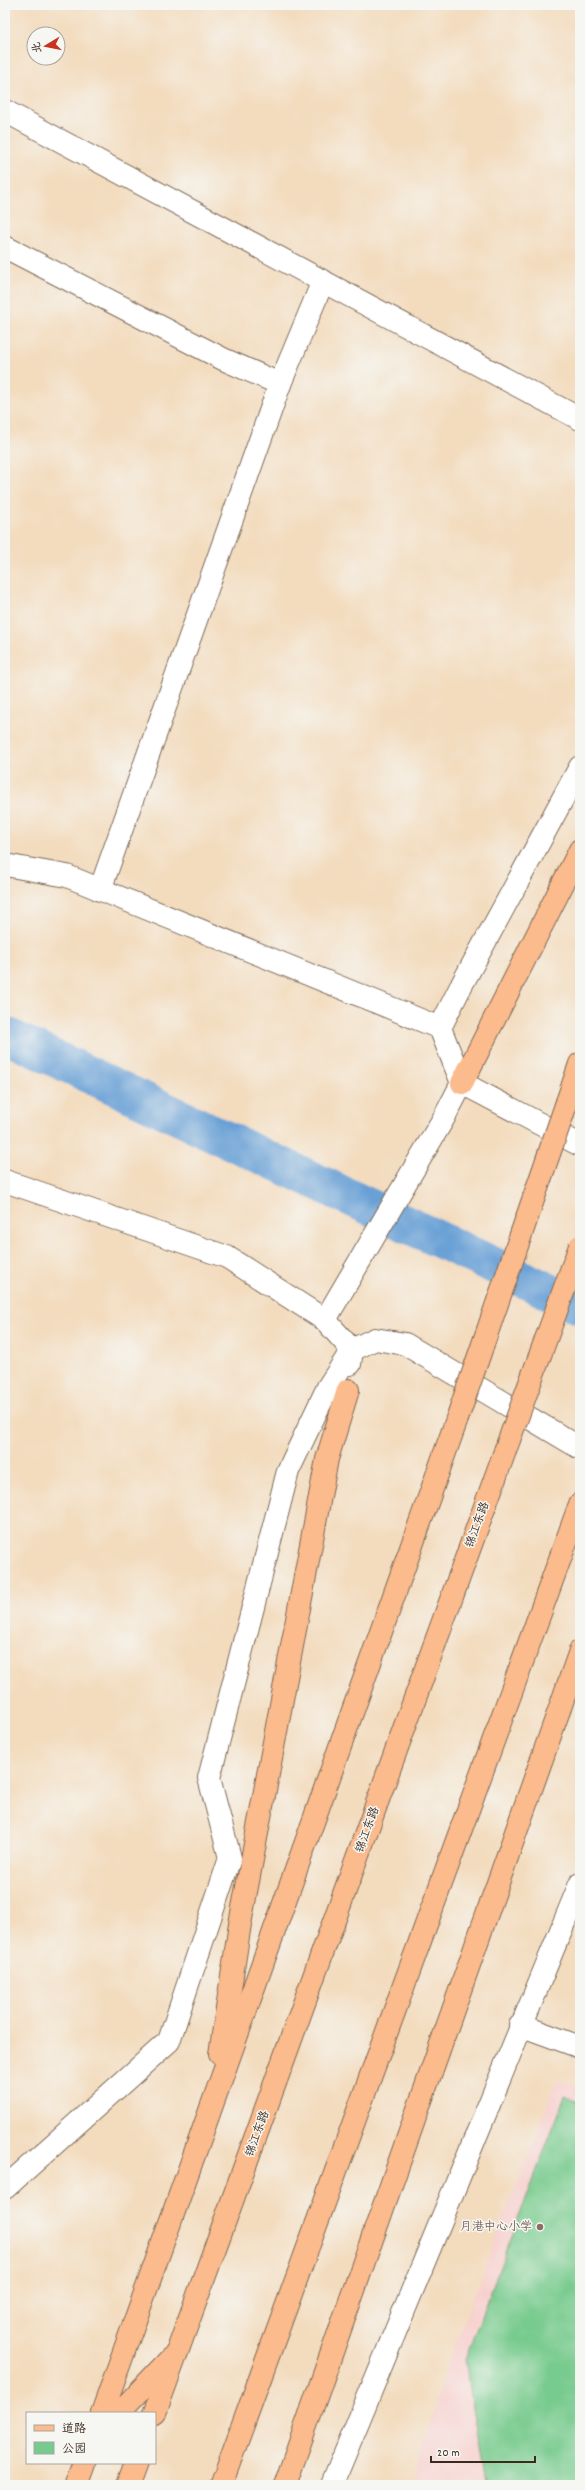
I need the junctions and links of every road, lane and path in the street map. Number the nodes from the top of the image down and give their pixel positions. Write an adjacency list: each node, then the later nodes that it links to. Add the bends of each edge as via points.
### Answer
1 (5, 111): 3 (street)
2 (5, 247): 4 (street, via 223,359)
3 (323, 281): 4 (street); 5 (street)
4 (280, 384): 9 (street)
5 (580, 419)
6 (580, 767): 10 (street)
7 (580, 850): 12 (main road)
8 (5, 864): 9 (street, via 67,876)
9 (100, 890): 10 (street)
10 (440, 1028): 12 (street)
11 (580, 1064): 25 (main road, bridge, via 457,1419)
12 (462, 1083): 13 (street); 16 (street, via 362,1260)
13 (580, 1145)
14 (5, 1181): 16 (street, via 226,1257)
15 (580, 1246): 28 (main road, 锦江东路, bridge)
16 (324, 1320): 17 (street)
17 (352, 1350): 18 (street); 19 (street, via 375,1339 405,1344); 26 (street, via 328,1387 288,1471 209,1778 230,1858 169,2041)
18 (348, 1390): 25 (main road, via 325,1467 240,1924)
19 (580, 1448)
20 (580, 1504): 34 (main road)
21 (580, 1651): 35 (main road)
22 (580, 1884): 23 (street)
23 (520, 2025): 24 (street); 36 (street)
24 (580, 2047)
25 (212, 2106): 27 (main road)
26 (5, 2188)
27 (130, 2339): 29 (main road); 30 (main road)
28 (179, 2350): 29 (main road); 31 (main road, 锦江东路)
29 (127, 2409)
30 (102, 2412)
31 (155, 2412)
32 (84, 2464): 33 (main road)
33 (76, 2485)
34 (221, 2485)
35 (285, 2485)
36 (332, 2485)

